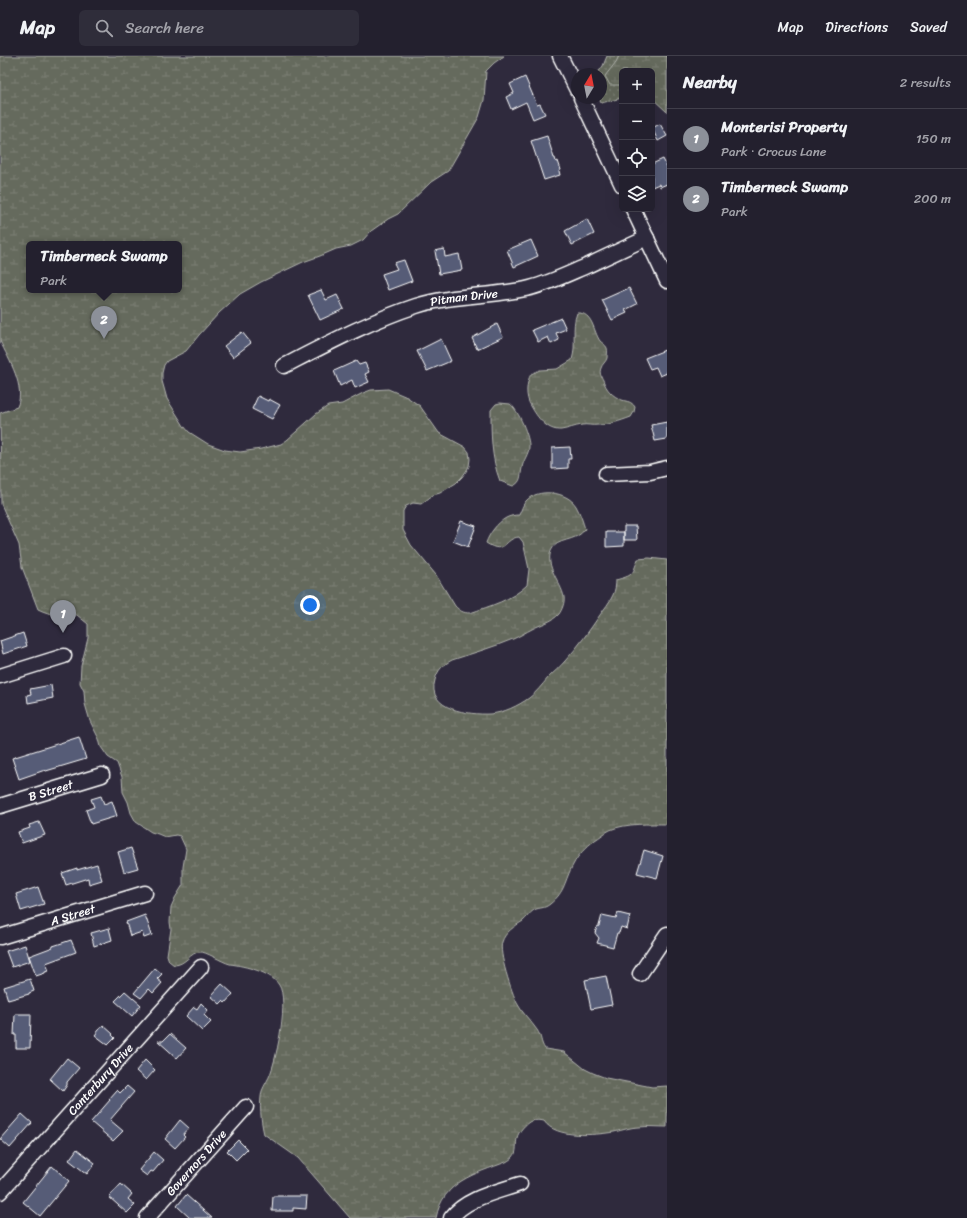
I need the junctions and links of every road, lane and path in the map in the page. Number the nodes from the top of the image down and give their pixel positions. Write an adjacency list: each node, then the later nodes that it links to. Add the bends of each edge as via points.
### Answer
1 (560, 56): 2 (street)
2 (571, 78)
3 (584, 104): 4 (street)
4 (619, 179)
5 (634, 212): 6 (street)
6 (646, 238): 7 (street); 9 (street, Pitman Drive, via 537,286 436,301 394,314 330,342)
7 (662, 259): 8 (street)
8 (667, 281)
9 (284, 366)
10 (667, 468): 11 (street, via 650,472)
11 (606, 474)
12 (64, 656): 13 (street)
13 (0, 676)
14 (102, 775): 15 (street, B Street)
15 (0, 806)
16 (145, 893): 18 (street, A Street)
17 (667, 934): 20 (street)
18 (0, 937)
19 (201, 967): 23 (street, Canterbury Drive)
20 (640, 974)
21 (246, 1107): 24 (street, Governors Drive)
22 (520, 1184): 25 (street, via 466,1204)
23 (0, 1192)
24 (146, 1218)
25 (451, 1218)

